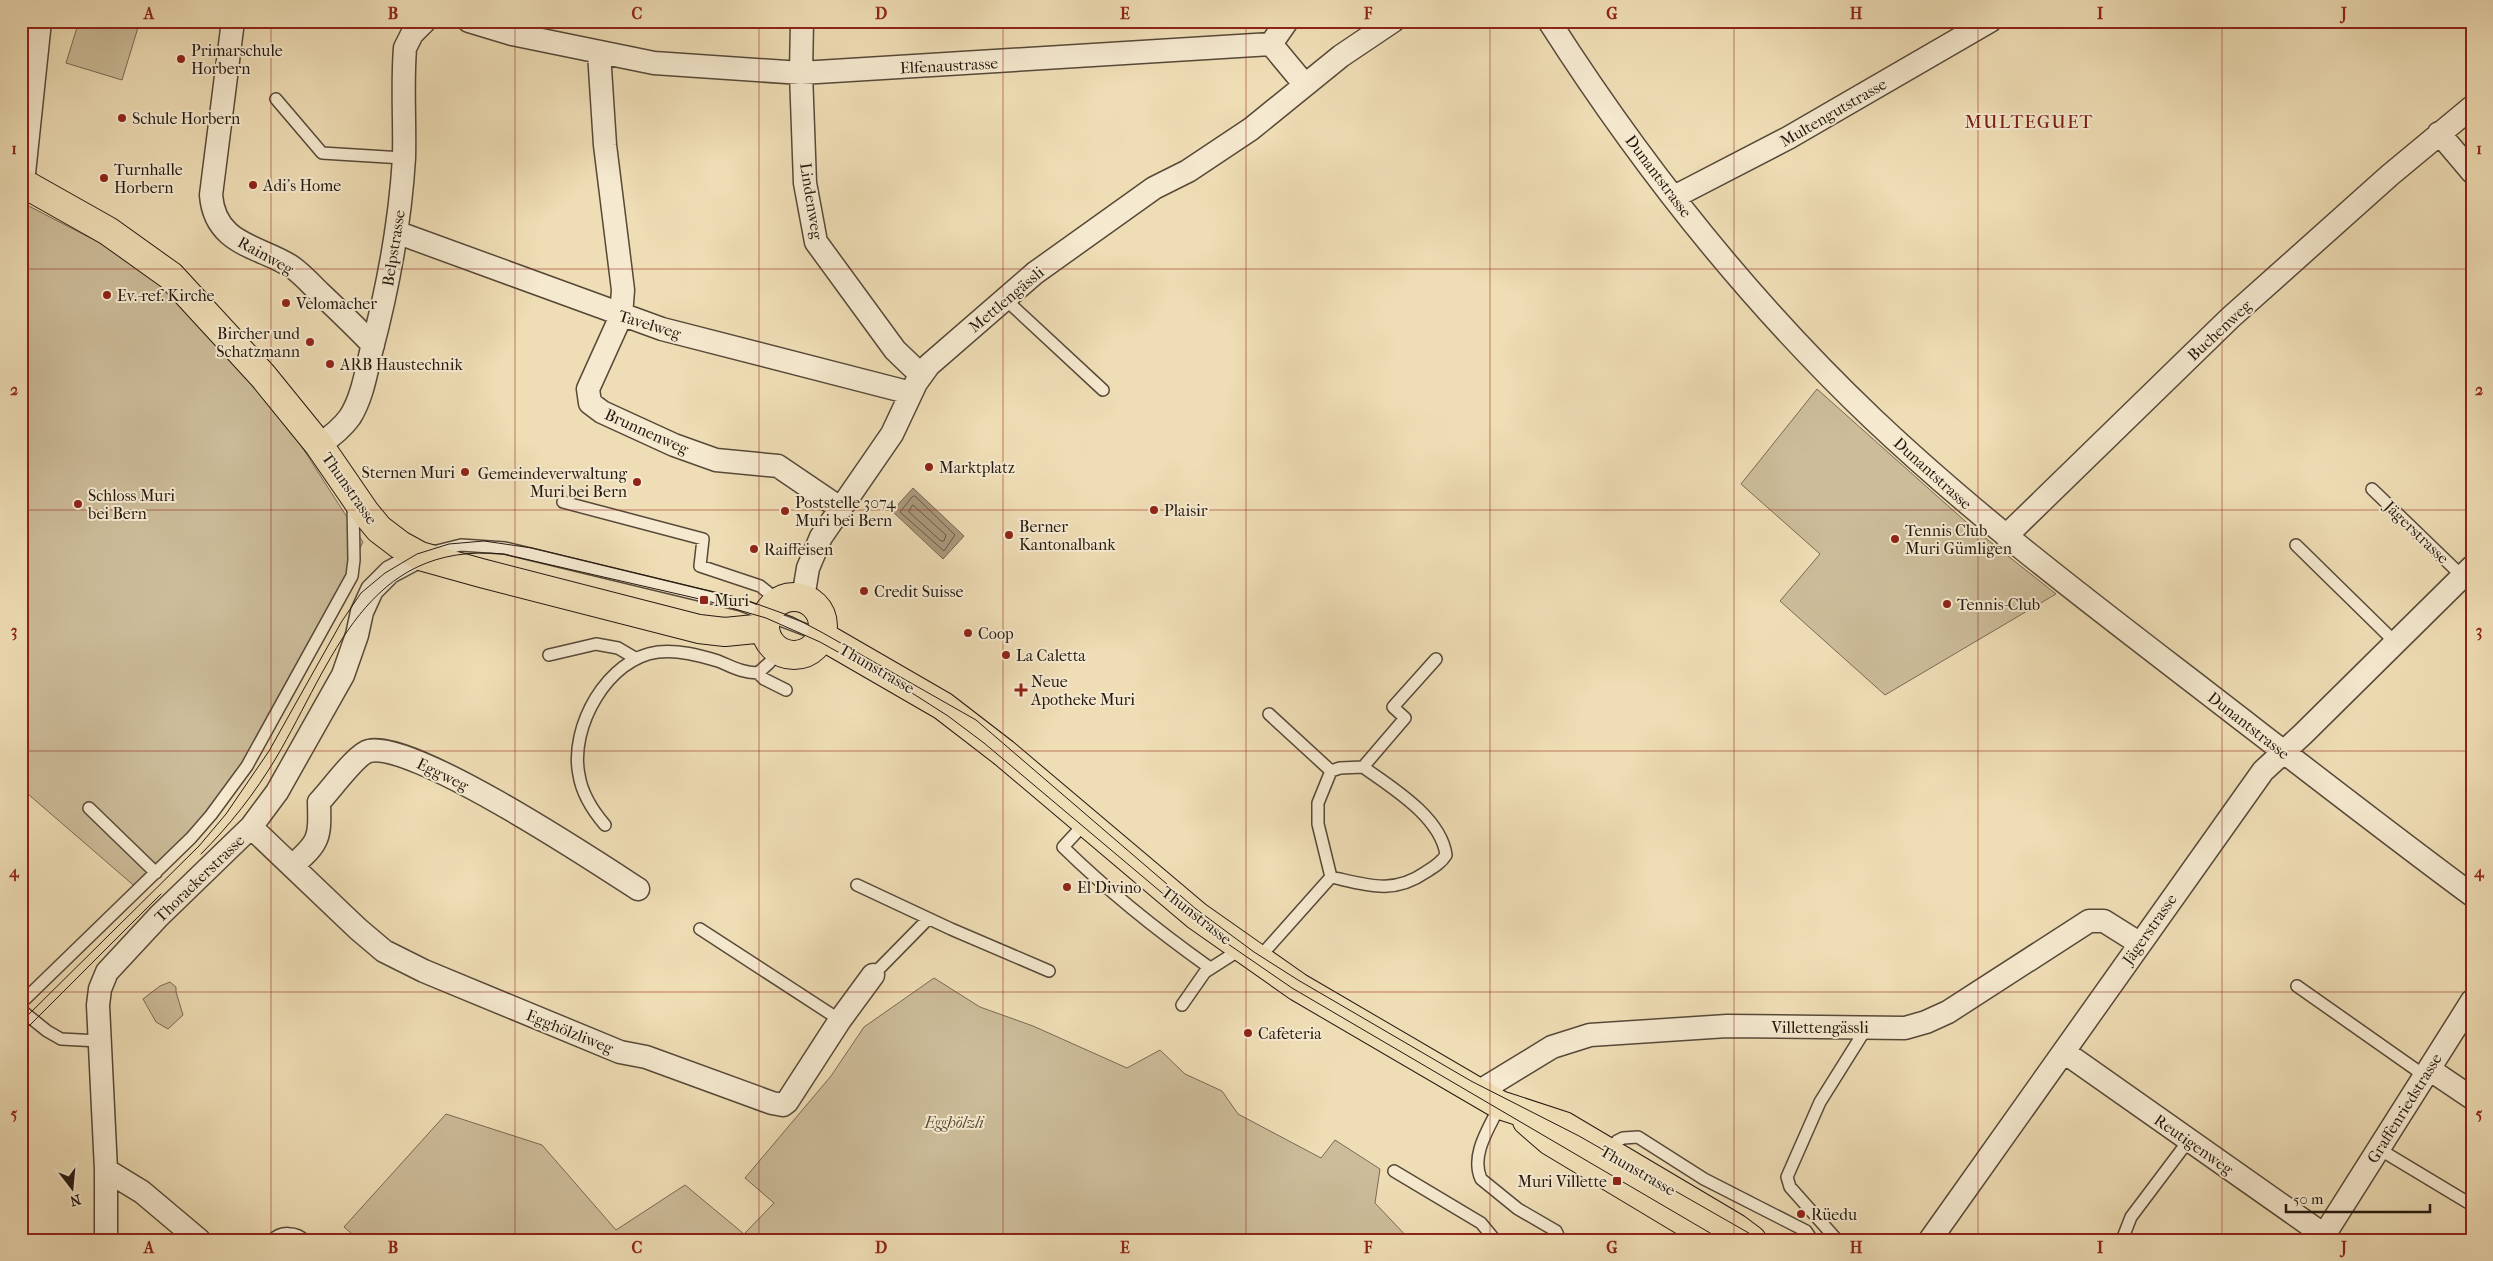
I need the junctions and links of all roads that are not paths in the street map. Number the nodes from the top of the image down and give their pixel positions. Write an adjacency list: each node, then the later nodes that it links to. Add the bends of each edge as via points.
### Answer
1 (40, 21): 19 (street)
2 (232, 21): 24 (street, Rainweg, via 211,195 216,214 231,234 255,251 293,268)
3 (469, 21): 11 (street, Elfenaustrasse)
4 (802, 21): 12 (street, Lindenweg)
5 (1287, 21): 10 (street)
6 (1393, 21): 13 (street)
7 (1549, 21): 20 (street, Dunantstrasse)
8 (1990, 21): 20 (street, Multengutstrasse, via 1788,138)
9 (414, 25): 17 (street, Belpstrasse, via 404,48)
10 (1272, 44): 12 (street, Elfenaustrasse); 13 (street)
11 (599, 53): 12 (street, Elfenaustrasse, via 654,63); 23 (street, Brunnenweg, via 605,145 623,290)
12 (801, 73): 25 (street, Lindenweg, via 806,183 816,242)
13 (1305, 85): 22 (street, Mettlengässli, via 1251,129 1188,171 1154,188 1035,273)
14 (276, 99): 17 (lane, via 322,153)
15 (2472, 107): 16 (street, Buchenweg)
16 (2439, 133): 18 (street); 32 (street, Buchenweg, via 2230,318)
17 (404, 158): 21 (street, Belpstrasse)
18 (2472, 172)
19 (22, 183): 27 (main road, Thunstrasse, via 108,231 171,276 263,376)
20 (1674, 197): 32 (street, Dunantstrasse, via 1741,279 1818,363 1881,426)
21 (396, 232): 23 (street, Tavelweg); 24 (street, Belpstrasse, via 387,290)
22 (1005, 299): 25 (street, Mettlengässli, via 929,366); 26 (lane)
23 (621, 316): 25 (street, Tavelweg, via 662,329); 31 (street, Brunnenweg, via 588,389 588,399 594,407 674,445 716,460 778,466)
24 (373, 345): 27 (street, Belpstrasse, via 358,402 350,417)
25 (916, 384): 31 (street, Mettlengässli, via 892,434)
26 (1103, 390)
27 (319, 445): 29 (main road, Thunstrasse)
28 (2372, 489): 35 (lane, Jägerstrasse)
29 (353, 496): 34 (main road, Thunstrasse, via 379,529); 53 (lane, via 353,569 347,588 247,766 211,815)
30 (563, 502): 36 (lane, via 703,539 700,566 760,586)
31 (840, 508): 36 (street, Mettlengässli)
32 (2006, 536): 45 (street, Dunantstrasse)
33 (2296, 544): 38 (lane)
34 (420, 556): 36 (main road, Thunstrasse, via 699,629 725,632); 51 (street, Thorackerstrasse, via 390,572 372,590 343,675 277,792)
35 (2467, 571): 38 (street, Jägerstrasse)
36 (779, 618): 37 (lane); 37 (main road, via 815,606 824,626); 37 (main road, Thunstrasse, via 794,656 816,645); 42 (lane, via 769,664)
37 (822, 636): 49 (main road, Thunstrasse, via 943,706)
38 (2395, 642): 45 (street, Jägerstrasse)
39 (549, 655): 40 (lane, via 596,644 618,648)
40 (635, 658): 42 (lane, via 678,650 743,672); 50 (lane, via 593,701 582,728 579,775 590,806)
41 (1436, 659): 46 (lane, via 1393,707 1405,718)
42 (758, 673): 43 (lane)
43 (786, 690)
44 (1268, 714): 47 (lane)
45 (2284, 752): 57 (street, Dunantstrasse, via 2367,818); 60 (street, Jägerstrasse, via 2263,771)
46 (1362, 767): 47 (lane); 54 (lane, via 1405,797 1436,829 1446,854 1441,862 1402,885 1386,887)
47 (1331, 771): 54 (lane, via 1318,803 1318,824)
48 (89, 808): 53 (lane)
49 (1086, 822): 61 (main road, Thunstrasse, via 1196,916); 62 (lane, via 1063,847 1105,888)
50 (605, 825)
51 (251, 827): 52 (street, Egghölzliweg); 72 (street, Thorackerstrasse, via 159,916 107,972 98,1005)
52 (292, 866): 56 (street, Eggweg, via 311,850 320,833 319,802 354,760 367,751 379,750 411,759 472,788 557,836); 70 (street, Egghölzliweg, via 367,938 401,960 620,1052 646,1057 772,1102 783,1105 787,1102)
53 (156, 873): 67 (lane)
54 (1331, 878): 61 (lane)
55 (857, 885): 58 (lane)
56 (638, 890)
57 (2472, 894)
58 (928, 919): 63 (lane); 64 (lane)
59 (700, 929): 70 (lane)
60 (2139, 943): 71 (street, Villettengässli, via 2104,921 2089,921 1948,1012 1905,1028); 73 (street, Jägerstrasse)
61 (1249, 955): 62 (lane); 76 (main road, Thunstrasse, via 1306,992)
62 (1210, 968): 68 (lane)
63 (1049, 971)
64 (873, 975): 70 (street, Egghölzliweg)
65 (2297, 986): 74 (lane)
66 (2472, 1001): 74 (street, Graffenriedstrasse)
67 (21, 1002)
68 (1182, 1005)
69 (21, 1010): 72 (lane, via 61,1039)
70 (840, 1020)
71 (1867, 1027): 76 (street, Villettengässli, via 1727,1026 1590,1035 1552,1047); 93 (lane, via 1820,1102 1787,1176 1790,1186)
72 (99, 1041): 80 (street, Thorackerstrasse)
73 (2064, 1052): 77 (street, Reutigenweg); 94 (street, Jägerstrasse)
74 (2427, 1073): 75 (street); 78 (street, Graffenriedstrasse)
75 (2472, 1098)
76 (1500, 1103): 79 (main road, Thunstrasse, via 1564,1126); 89 (lane, via 1477,1155 1481,1179 1518,1210 1556,1231); 90 (main road, Thunstrasse, via 1550,1141)
77 (2190, 1140): 83 (street, Reutigenweg); 95 (lane, via 2131,1217)
78 (2378, 1149): 82 (lane); 83 (street, Graffenriedstrasse)
79 (1608, 1153): 91 (main road, Thunstrasse); 92 (lane, via 1623,1138 1638,1137 1704,1179 1806,1231)
80 (106, 1170): 84 (street, Thorackerstrasse); 85 (street, via 142,1192)
81 (1394, 1171): 88 (lane, via 1481,1223)
82 (2472, 1205)
83 (2322, 1237)
84 (106, 1240)
85 (199, 1240)
86 (272, 1240): 87 (lane, via 288,1233 300,1235)
87 (304, 1240)
88 (1495, 1240)
89 (1560, 1240)
90 (1715, 1240)
91 (1752, 1240)
92 (1812, 1240)
93 (1837, 1240)
94 (1930, 1240)
95 (2122, 1240)

